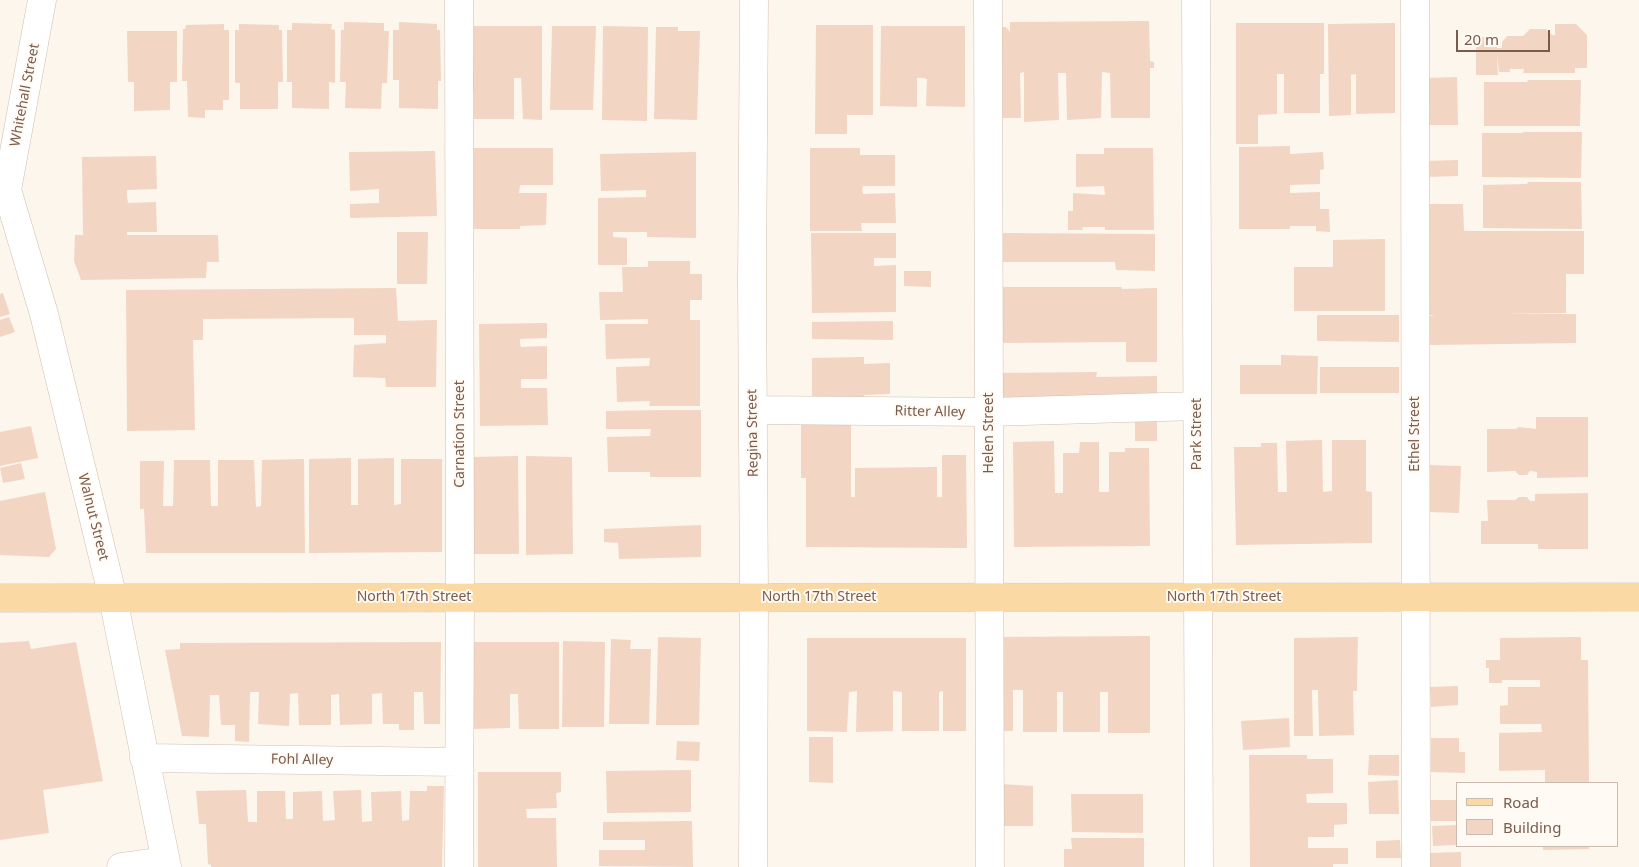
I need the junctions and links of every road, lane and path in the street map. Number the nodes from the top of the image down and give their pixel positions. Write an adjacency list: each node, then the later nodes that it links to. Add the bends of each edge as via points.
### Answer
1 (42, 0): 7 (street, Whitehall Street)
2 (459, 0): 11 (street, Carnation Street)
3 (754, 0): 9 (street, Regina Street)
4 (988, 0): 10 (street, Helen Street)
5 (1196, 0): 8 (street, Park Street)
6 (1415, 0): 15 (street, Ethel Street)
7 (4, 181): 18 (street, Walnut Street, via 44,314)
8 (1197, 406): 10 (street, Ritter Alley); 14 (street, Park Street)
9 (753, 410): 10 (street, Ritter Alley); 12 (street, Regina Street)
10 (989, 412): 13 (street, Helen Street)
11 (460, 597): 12 (main road, North 17th Street); 18 (main road, North 17th Street); 20 (street, Carnation Street)
12 (754, 597): 13 (main road, North 17th Street); 24 (street, Regina Street)
13 (989, 597): 14 (main road, North 17th Street); 25 (street, Helen Street)
14 (1198, 597): 15 (main road, North 17th Street); 26 (street, Park Street)
15 (1415, 597): 16 (main road, North 17th Street); 27 (street, Ethel Street)
16 (1639, 597)
17 (0, 598): 18 (main road, North 17th Street)
18 (113, 598): 19 (street, Walnut Street)
19 (144, 758): 20 (street, Fohl Alley); 21 (street, Walnut Street)
20 (459, 762): 23 (street, Carnation Street)
21 (166, 864): 22 (street)
22 (121, 867)
23 (459, 867)
24 (752, 867)
25 (990, 867)
26 (1199, 867)
27 (1416, 867)

